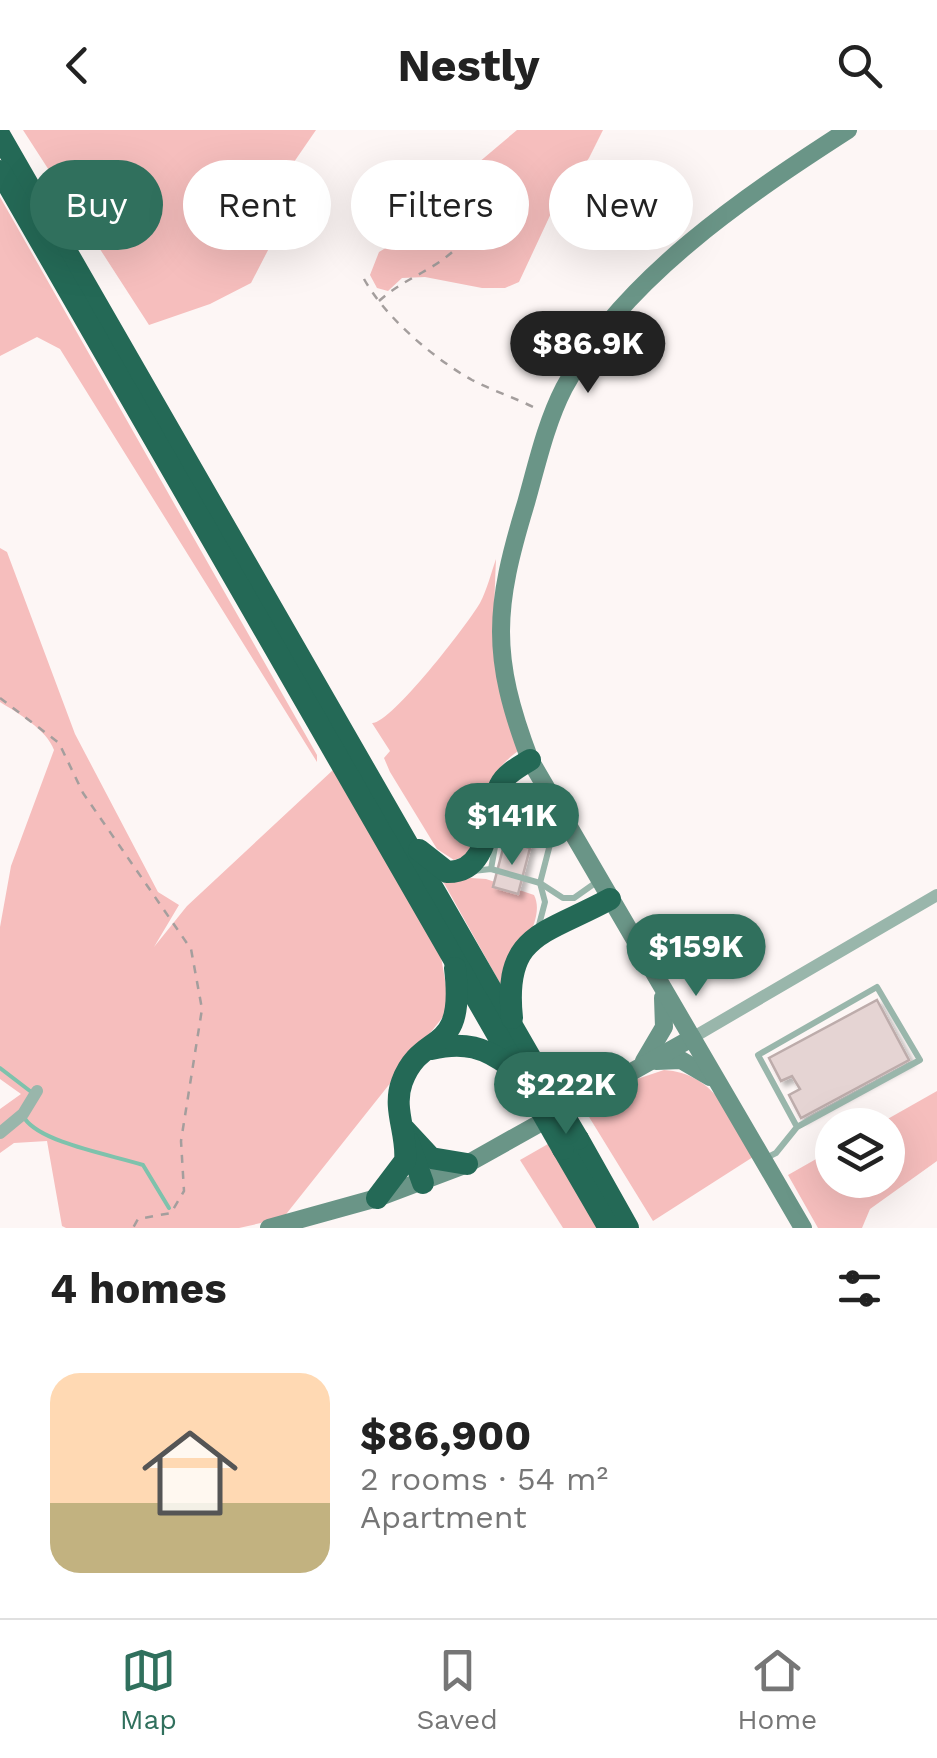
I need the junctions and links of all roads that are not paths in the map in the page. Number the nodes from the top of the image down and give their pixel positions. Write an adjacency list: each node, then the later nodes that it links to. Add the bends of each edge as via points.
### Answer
1 (848, 130): 4 (street, via 709,227 640,292 581,362 552,416 500,599)
2 (0, 136): 6 (highway)
3 (0, 171): 13 (highway)
4 (521, 766): 7 (lane); 8 (highway, via 498,790 485,842); 10 (street)
5 (520, 808): 9 (lane, via 546,814 555,826)
6 (402, 835): 8 (highway, via 437,867); 15 (highway)
7 (491, 869): 8 (lane); 9 (lane)
8 (459, 872)
9 (540, 884): 10 (lane, via 574,898); 12 (lane, via 544,911)
10 (605, 890): 12 (highway); 14 (street)
11 (937, 895): 16 (street)
12 (528, 944): 15 (highway, via 509,978)
13 (454, 960): 17 (highway, via 457,1012); 19 (highway)
14 (659, 983): 16 (street); 18 (street, via 664,1027)
15 (513, 1027): 22 (highway)
16 (692, 1038): 18 (street); 20 (street)
17 (432, 1049): 19 (highway, via 473,1045); 23 (highway, via 402,1080)
18 (641, 1064): 20 (street, via 682,1060); 28 (street)
19 (520, 1075): 22 (highway)
20 (718, 1084): 27 (street)
21 (37, 1090): 25 (street, via 23,1114)
22 (542, 1095): 26 (highway, bridge)
23 (402, 1123): 28 (highway, via 430,1158); 29 (highway); 30 (highway, via 406,1160)
24 (797, 1127): 24 (lane, via 920,1060 877,987 758,1055); 27 (lane)
25 (0, 1133)
26 (570, 1144): 32 (highway); 33 (highway)
27 (763, 1159): 34 (street)
28 (468, 1164): 29 (street)
29 (423, 1183): 30 (street)
30 (377, 1198): 31 (street)
31 (269, 1228)
32 (608, 1228)
33 (628, 1228)
34 (803, 1228)

